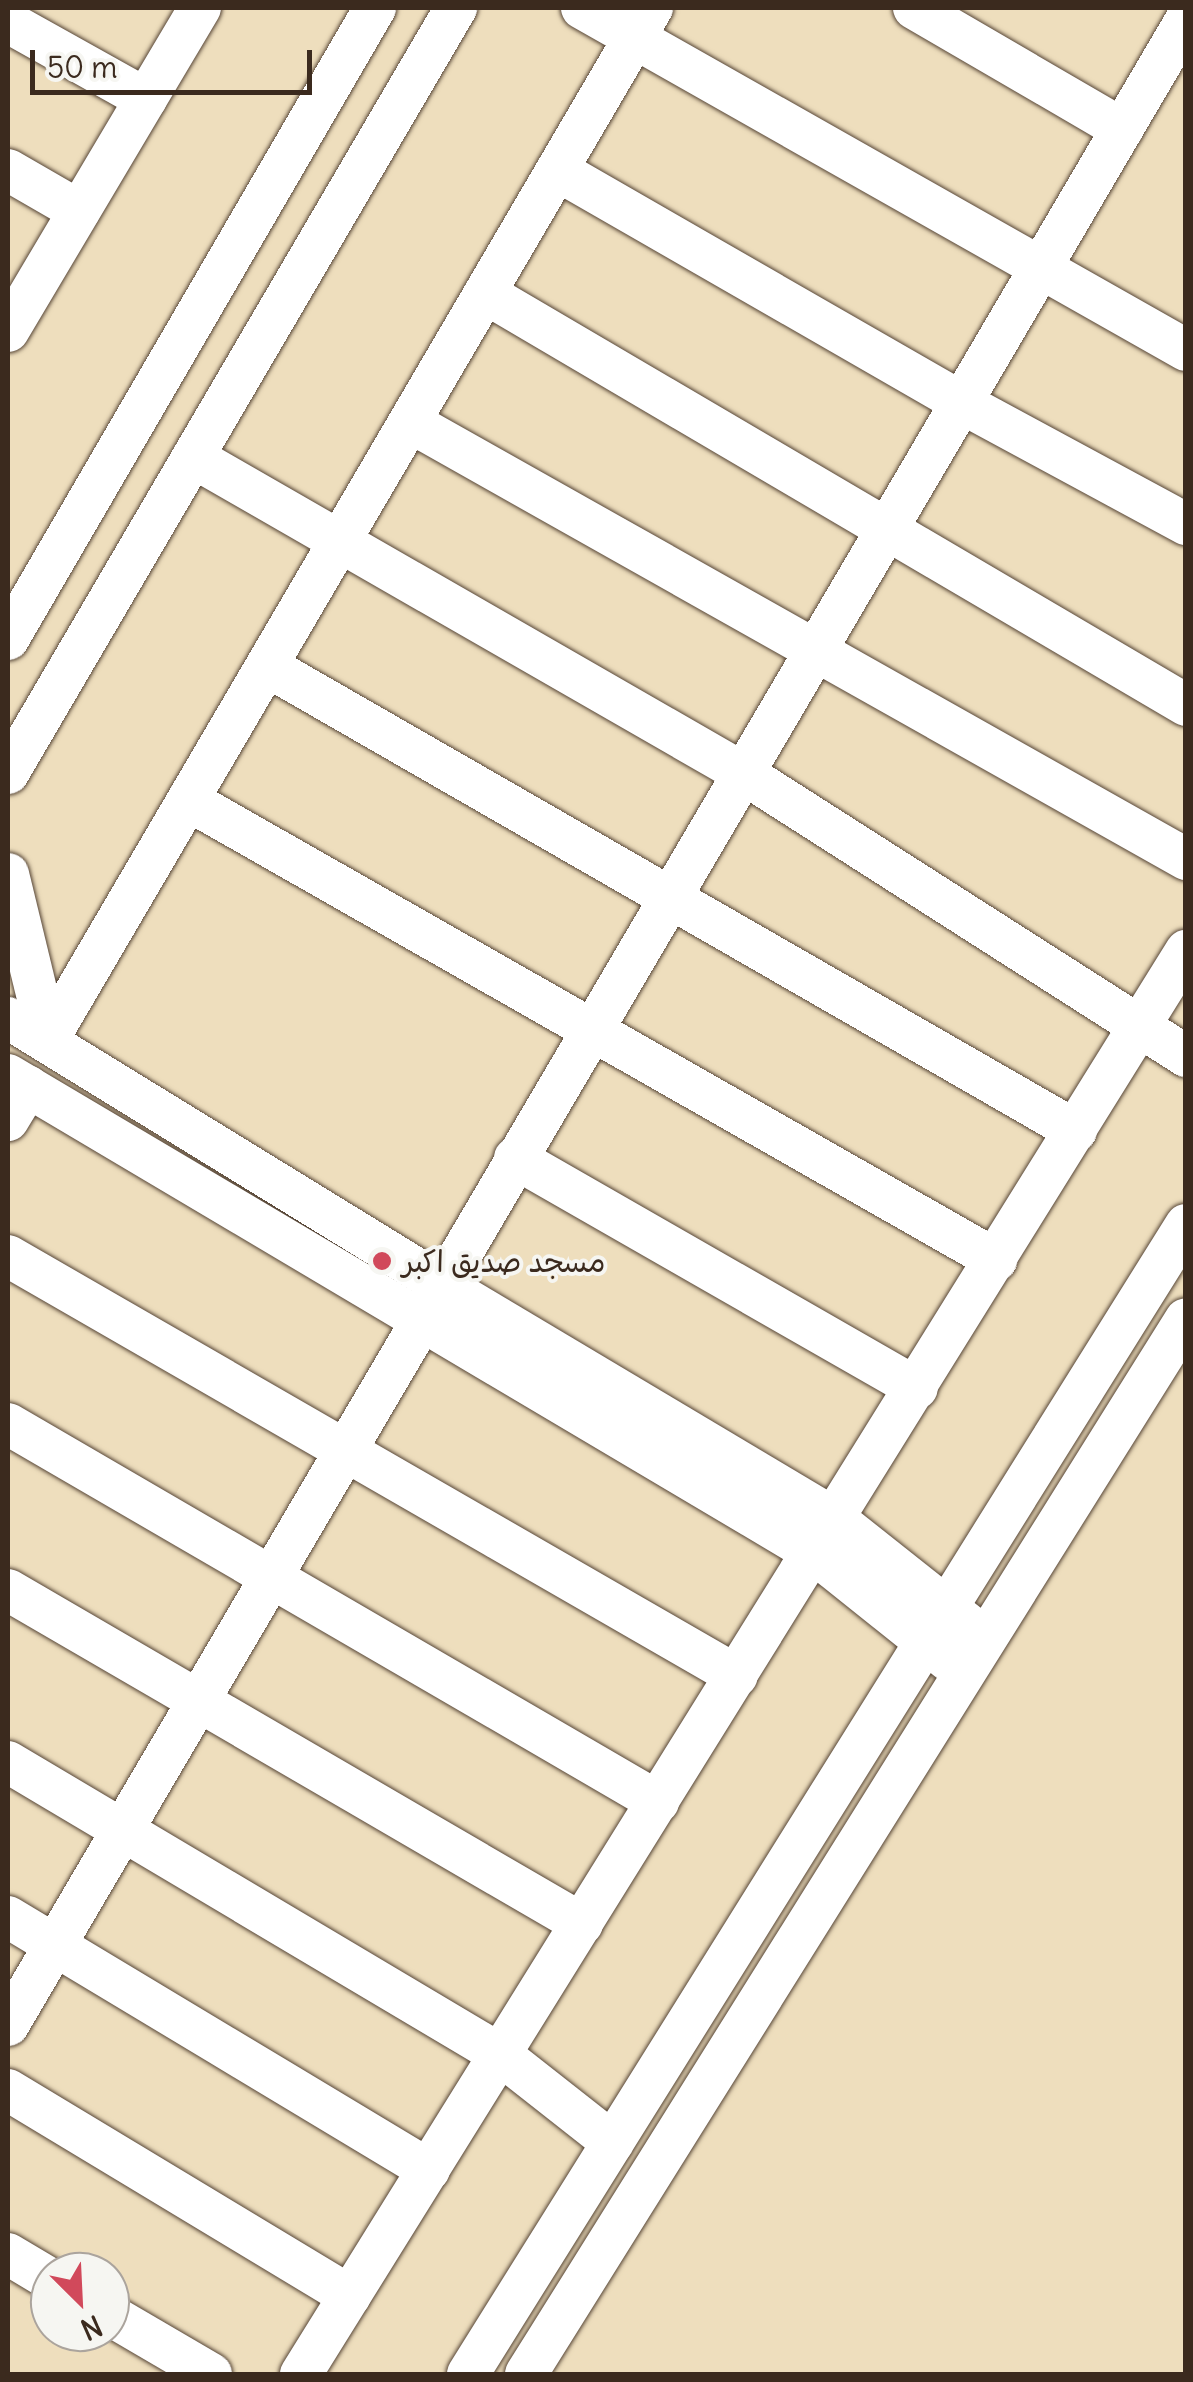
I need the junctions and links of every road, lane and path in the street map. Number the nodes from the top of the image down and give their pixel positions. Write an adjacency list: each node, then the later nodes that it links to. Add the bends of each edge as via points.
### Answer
1 (200, 8): 9 (street)
2 (375, 8): 24 (street)
3 (456, 8): 20 (street)
4 (582, 8): 8 (street)
5 (914, 8): 10 (street)
6 (1186, 20): 10 (street)
7 (8, 22): 9 (street)
8 (644, 22): 12 (street); 14 (street)
9 (146, 99): 13 (street)
10 (1122, 129): 14 (street)
11 (8, 170): 13 (street)
12 (558, 170): 15 (street); 18 (street)
13 (80, 211): 16 (street)
14 (1041, 268): 17 (street); 18 (street)
15 (486, 293): 19 (street); 22 (street)
16 (8, 331)
17 (1186, 350)
18 (962, 403): 21 (street); 22 (street)
19 (410, 422): 23 (street); 25 (street)
20 (193, 457): 23 (street); 28 (street)
21 (1186, 524)
22 (887, 529): 25 (street); 27 (street)
23 (340, 541): 26 (street); 29 (street)
24 (8, 639)
25 (816, 650): 29 (street); 31 (street)
26 (266, 666): 30 (street); 33 (street)
27 (1186, 705)
28 (8, 773)
29 (743, 773): 33 (street); 36 (street)
30 (188, 800): 37 (street); 38 (street)
31 (1186, 859)
32 (8, 874): 38 (street)
33 (669, 898): 37 (street); 41 (street)
34 (1186, 951): 36 (street)
35 (8, 1018): 38 (street)
36 (1135, 1028): 39 (street); 41 (street)
37 (592, 1030): 42 (street); 45 (street)
38 (48, 1039): 46 (street)
39 (1186, 1056)
40 (13, 1093): 46 (street)
41 (1076, 1131): 45 (street)
42 (515, 1158): 46 (street); 48 (street)
43 (1186, 1225): 54 (street)
44 (8, 1256): 50 (street)
45 (996, 1260): 48 (street)
46 (430, 1302): 50 (street); 51 (street)
47 (1186, 1318): 55 (street)
48 (916, 1388): 51 (street)
49 (8, 1424): 52 (street)
50 (345, 1448): 52 (street); 56 (street)
51 (824, 1536): 54 (street); 56 (street)
52 (269, 1578): 57 (street); 59 (street)
53 (8, 1590): 57 (street)
54 (937, 1623): 55 (street); 67 (street)
55 (974, 1656): 76 (street)
56 (737, 1676): 59 (street)
57 (198, 1700): 60 (street); 62 (street)
58 (8, 1762): 60 (street)
59 (658, 1802): 62 (street)
60 (123, 1828): 63 (street); 65 (street)
61 (8, 1917): 63 (street)
62 (582, 1924): 65 (street)
63 (55, 1944): 64 (street); 68 (street)
64 (8, 2025)
65 (501, 2055): 67 (street); 68 (street)
66 (8, 2090): 71 (street)
67 (613, 2143): 75 (street)
68 (429, 2170): 71 (street)
69 (8, 2254): 70 (street)
70 (30, 2267)
71 (350, 2296): 74 (street)
72 (130, 2327): 73 (street)
73 (210, 2374)
74 (301, 2374)
75 (468, 2374)
76 (526, 2374)

